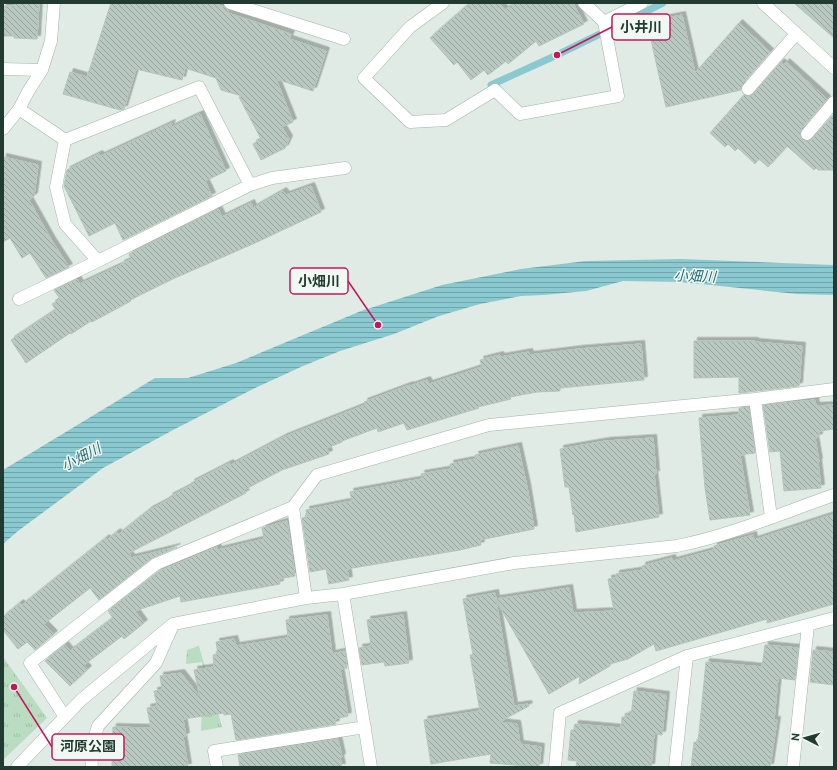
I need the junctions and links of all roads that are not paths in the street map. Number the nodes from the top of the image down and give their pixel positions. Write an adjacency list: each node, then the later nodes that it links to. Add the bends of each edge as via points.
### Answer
1 (54, 3): 12 (street, via 52,41)
2 (230, 3): 9 (street)
3 (584, 3): 7 (street)
4 (642, 3): 7 (street)
5 (763, 3): 8 (street)
6 (441, 4): 7 (street, via 410,27 364,78 410,122 446,120 495,90 520,114 618,96)
7 (604, 22)
8 (796, 34): 10 (street); 13 (street)
9 (344, 39)
10 (834, 68)
11 (3, 69): 12 (street)
12 (42, 70): 15 (street)
13 (748, 89)
14 (834, 102): 17 (street)
15 (19, 109): 16 (street); 18 (street)
16 (3, 129)
17 (807, 134)
18 (65, 140): 20 (street, via 199,87); 21 (street, via 56,187 65,224)
19 (345, 168): 20 (street, via 272,178)
20 (250, 185): 21 (street)
21 (98, 261): 22 (street)
22 (19, 299)
23 (834, 389): 24 (street)
24 (755, 399): 26 (street, via 489,425 317,475); 27 (street)
25 (834, 495): 27 (street)
26 (294, 507): 29 (street); 34 (street, via 156,564 30,663)
27 (771, 517): 28 (street, via 716,537 678,546 514,563)
28 (343, 594): 29 (street); 35 (street)
29 (306, 598): 31 (street)
30 (834, 618): 32 (street)
31 (173, 624): 34 (street, via 81,700); 37 (street, via 156,663 98,726 91,754)
32 (808, 625): 33 (street); 42 (street)
33 (687, 656): 40 (street, via 560,713); 41 (street)
34 (65, 717): 36 (street)
35 (365, 727): 38 (street, via 214,751); 39 (street)
36 (17, 767)
37 (92, 767)
38 (217, 767)
39 (371, 767)
40 (555, 767)
41 (675, 767)
42 (793, 767)

